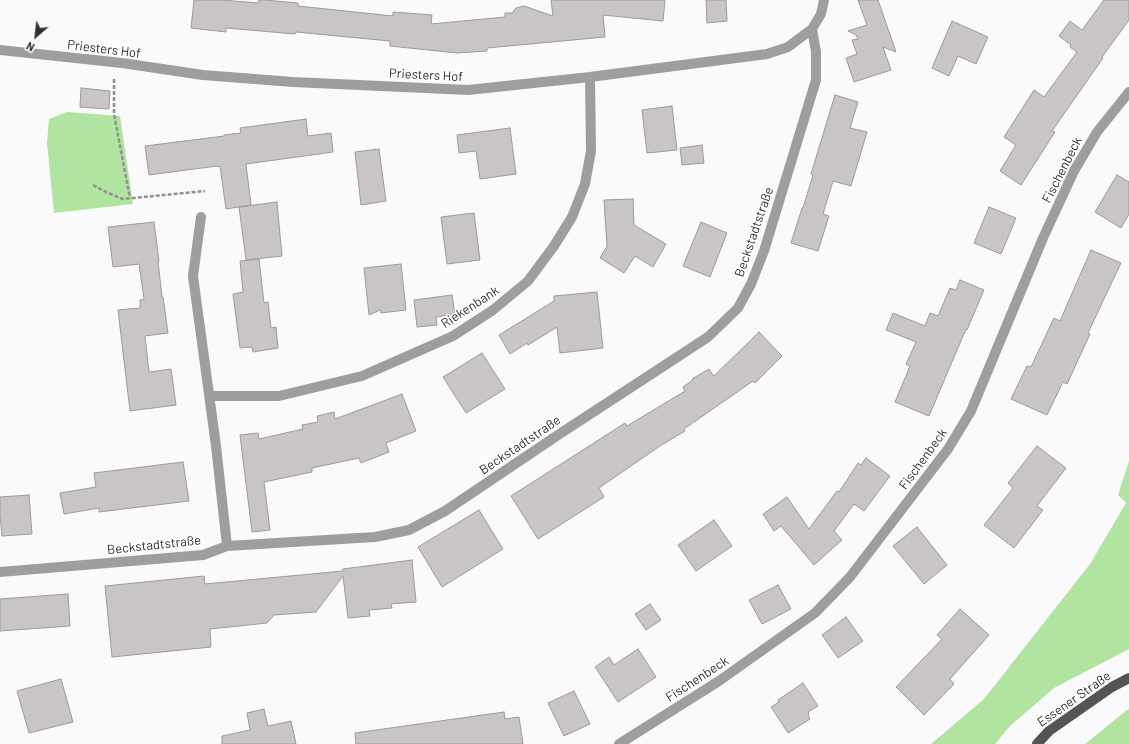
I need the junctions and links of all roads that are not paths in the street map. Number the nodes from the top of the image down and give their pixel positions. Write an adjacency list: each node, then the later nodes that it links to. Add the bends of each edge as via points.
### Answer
1 (824, 0): 2 (street, Priesters Hof, via 821,14)
2 (812, 28): 4 (street, Priesters Hof, via 788,47 767,54); 8 (street, Beckstadtstraße, via 816,52 816,80 764,251 738,308 708,337 445,511 410,530 375,537)
3 (0, 50): 4 (street, Priesters Hof, via 203,75 333,84 468,90)
4 (590, 77): 7 (street, Riekenbank, via 591,151 585,184 572,217 528,280 493,310 453,336 362,376 279,396)
5 (1129, 92): 11 (street, Fischenbeck, via 1097,132 1074,171 1043,238 971,411 948,449 850,578 815,613 719,681)
6 (201, 217): 7 (street, via 193,276)
7 (210, 396): 8 (street)
8 (227, 546): 9 (street, Beckstadtstraße, via 203,555)
9 (0, 572)
10 (1129, 678): 12 (main road, Essener Straße, via 1048,731)
11 (619, 744)
12 (1037, 744)

